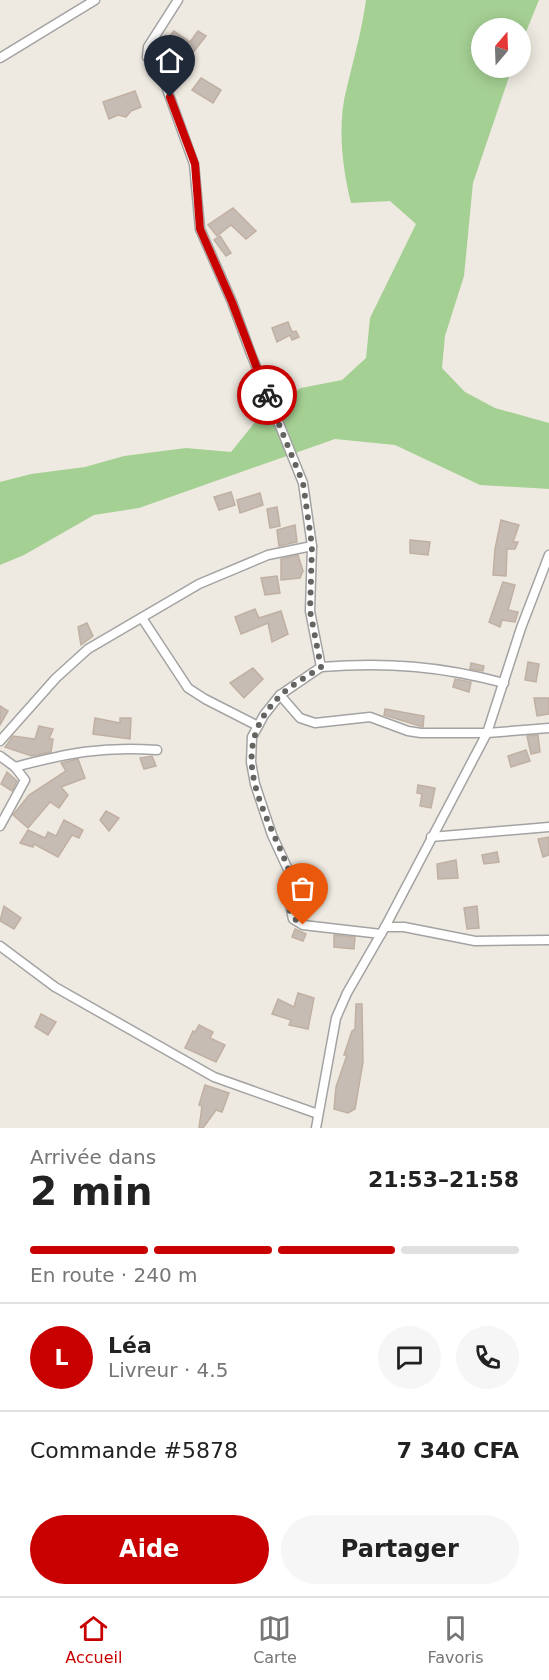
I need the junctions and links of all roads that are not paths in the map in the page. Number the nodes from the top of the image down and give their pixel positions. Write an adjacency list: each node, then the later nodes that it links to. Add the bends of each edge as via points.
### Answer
1 (95, 0): 3 (street)
2 (178, 0): 4 (street, via 148,47 147,57 163,78 195,164 200,229 303,483)
3 (0, 58)
4 (312, 546): 7 (street, via 268,555 199,584); 8 (street, via 310,611)
5 (549, 555): 6 (street)
6 (547, 565): 9 (street)
7 (142, 618): 11 (street, via 188,688); 14 (street, via 88,649 56,678)
8 (321, 667): 9 (street, via 408,664 454,670); 10 (street)
9 (504, 683): 13 (street)
10 (280, 695): 11 (street); 13 (street, via 300,718 315,723 370,717 408,731)
11 (258, 726): 21 (street, via 252,737 251,762 272,835 291,876 289,901 293,919 303,925)
12 (549, 728): 13 (street)
13 (487, 733): 20 (street)
14 (0, 741)
15 (157, 750): 17 (street, via 79,751)
16 (0, 756): 17 (street)
17 (15, 767): 18 (street, via 24,776 24,784)
18 (0, 826)
19 (549, 827): 20 (street)
20 (431, 837): 21 (street)
21 (383, 931): 22 (street, via 404,927 475,941); 24 (street, via 336,1018)
22 (549, 941)
23 (0, 946): 24 (street, via 55,987 214,1077)
24 (318, 1114): 25 (street)
25 (316, 1128)

